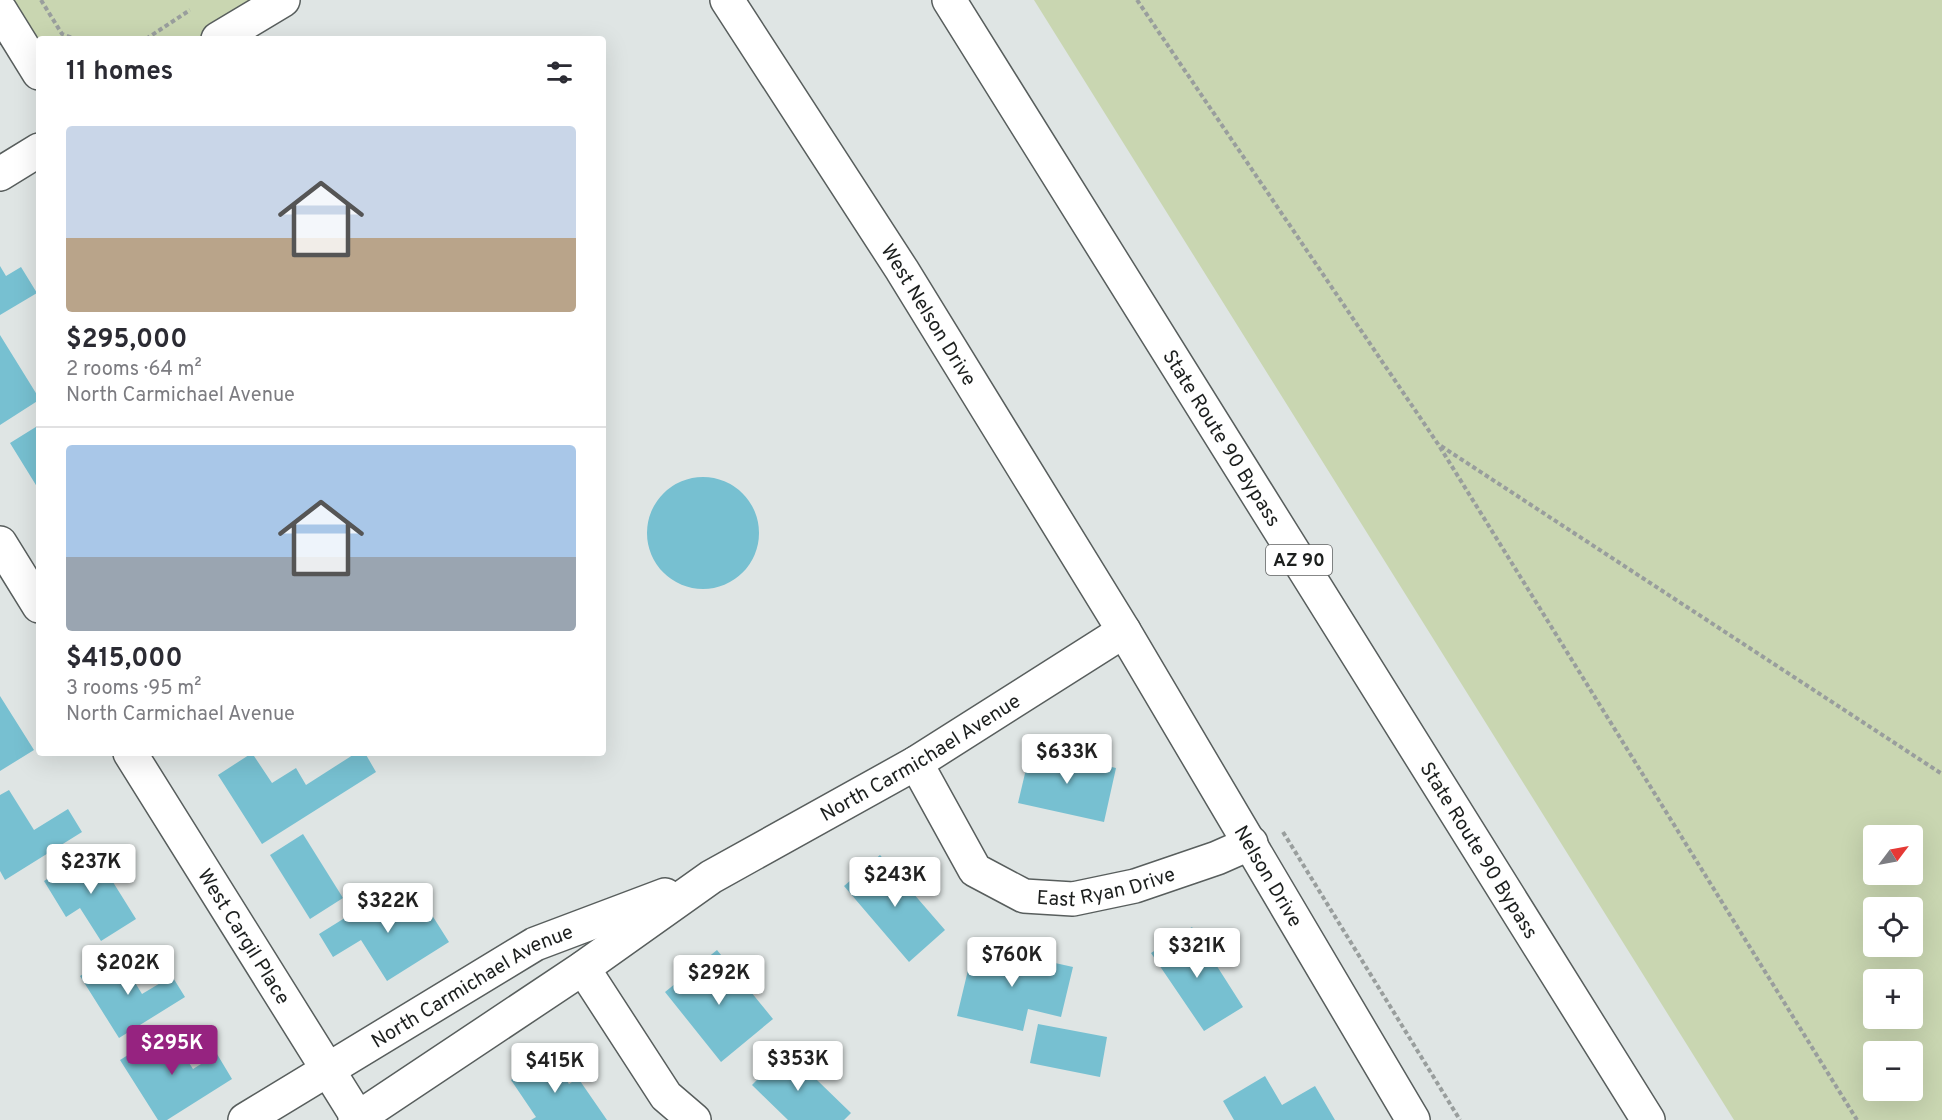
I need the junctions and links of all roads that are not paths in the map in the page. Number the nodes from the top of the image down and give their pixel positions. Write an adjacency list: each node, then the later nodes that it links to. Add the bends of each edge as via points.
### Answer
1 (283, 0): 5 (main road)
2 (727, 0): 11 (main road, West Nelson Drive, via 902,270)
3 (949, 0): 22 (main road, State Route 90 Bypass / AZ 90)
4 (0, 10): 6 (main road)
5 (239, 34)
6 (36, 68)
7 (36, 152): 8 (main road)
8 (0, 174)
9 (0, 543): 10 (main road)
10 (36, 601)
11 (1124, 631): 13 (main road, North Carmichael Avenue); 14 (main road, Nelson Drive)
12 (132, 756): 17 (main road, West Cargil Place)
13 (916, 763): 14 (main road, East Ryan Drive, via 975,870 1024,897 1073,899 1135,886); 15 (main road, North Carmichael Avenue)
14 (1251, 843): 21 (main road, Nelson Drive)
15 (711, 877): 16 (main road, North Carmichael Avenue); 17 (main road, North Carmichael Avenue, via 536,944)
16 (583, 968): 18 (main road, North Carmichael Avenue); 20 (main road, via 666,1096)
17 (326, 1069): 18 (main road, West Cargil Place); 19 (main road, North Carmichael Avenue)
18 (356, 1119)
19 (245, 1120)
20 (694, 1120)
21 (1413, 1120)
22 (1648, 1120)

